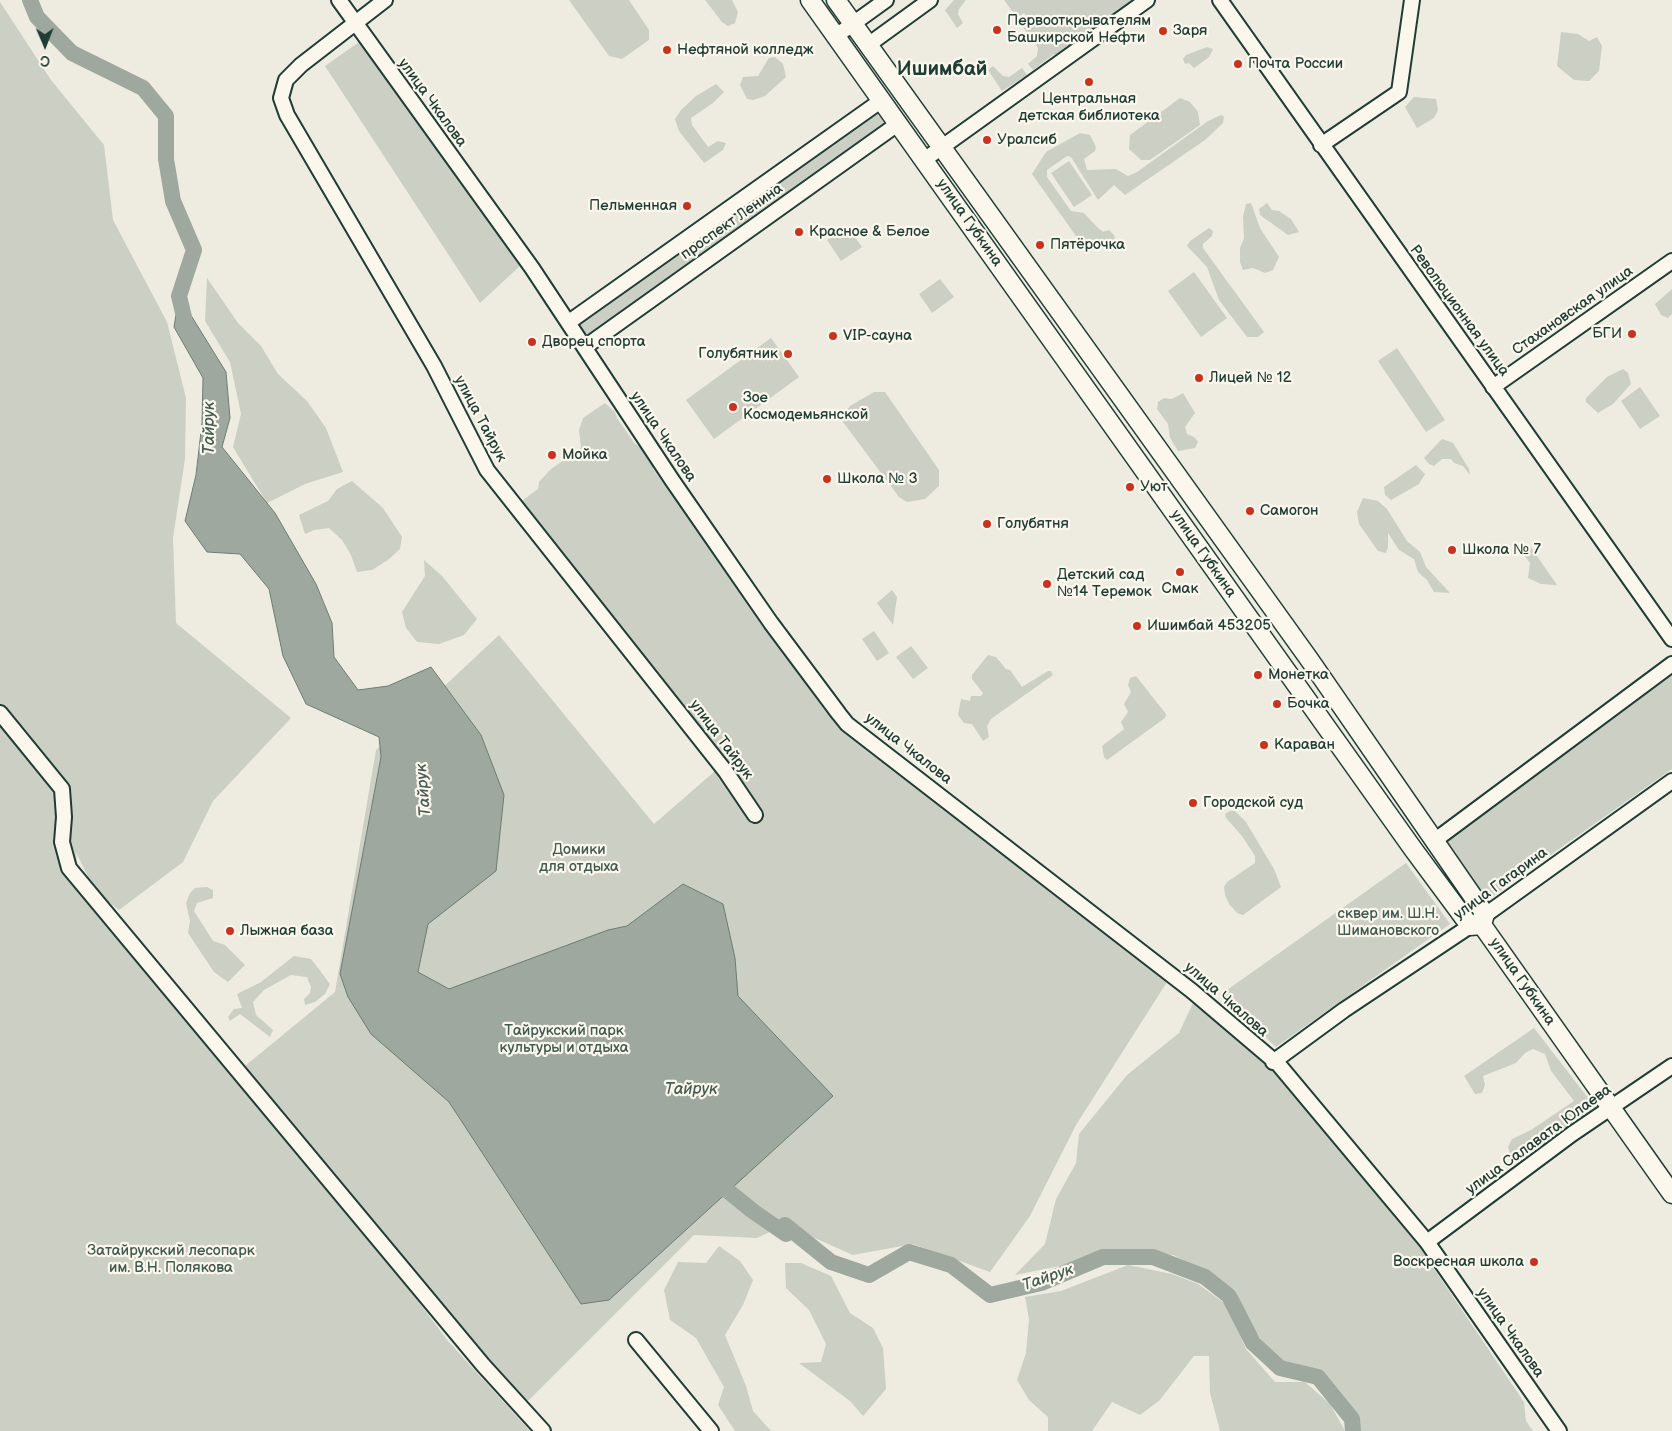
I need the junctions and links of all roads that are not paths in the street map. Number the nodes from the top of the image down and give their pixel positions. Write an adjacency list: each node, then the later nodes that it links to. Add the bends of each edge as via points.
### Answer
1 (339, 0): 10 (street, улица Чкалова)
2 (385, 0): 10 (street, улица Тайрук)
3 (810, 0): 12 (main road, улица Губкина)
4 (836, 0): 11 (main road, улица Губкина)
5 (886, 0): 11 (street)
6 (930, 0): 13 (street)
7 (1147, 0): 17 (street)
8 (1220, 0): 16 (street, Революционная улица)
9 (1412, 0): 16 (street, via 1399,92)
10 (354, 22): 20 (street, улица Чкалова); 27 (street, улица Тайрук, via 286,80 281,98 287,115 434,366 487,470 720,764)
11 (853, 23): 12 (street); 13 (main road, улица Губкина)
12 (836, 36): 14 (main road, улица Губкина)
13 (868, 45): 17 (main road, улица Губкина)
14 (882, 100): 15 (main road, улица Губкина); 20 (street, проспект Ленина)
15 (898, 123): 18 (main road, улица Губкина); 21 (street, проспект Ленина)
16 (1321, 145): 22 (street, Революционная улица)
17 (942, 148): 18 (street); 28 (main road, улица Губкина, via 1309,659)
18 (924, 160): 29 (main road, улица Губкина)
19 (1672, 261): 22 (street, Стахановская улица)
20 (569, 322): 21 (street, улица Чкалова)
21 (585, 347): 30 (street, улица Чкалова, via 672,480 847,724 1192,991)
22 (1493, 387): 23 (street, Революционная улица)
23 (1672, 639)
24 (1672, 664): 28 (street)
25 (0, 713): 36 (street, via 62,789 62,842 69,868 483,1365)
26 (1672, 781): 29 (street, улица Гагарина)
27 (755, 815)
28 (1434, 840): 29 (main road, улица Губкина)
29 (1479, 922): 30 (street, улица Гагарина, via 1344,1010); 32 (main road, улица Губкина)
30 (1273, 1062): 34 (street, улица Чкалова, via 1279,1065)
31 (1672, 1066): 32 (street, улица Салавата Юлаева)
32 (1610, 1108): 33 (main road, улица Губкина); 34 (street, улица Салавата Юлаева)
33 (1672, 1194)
34 (1427, 1242): 38 (street, улица Чкалова)
35 (636, 1340): 37 (street)
36 (542, 1431)
37 (711, 1431)
38 (1559, 1431)

